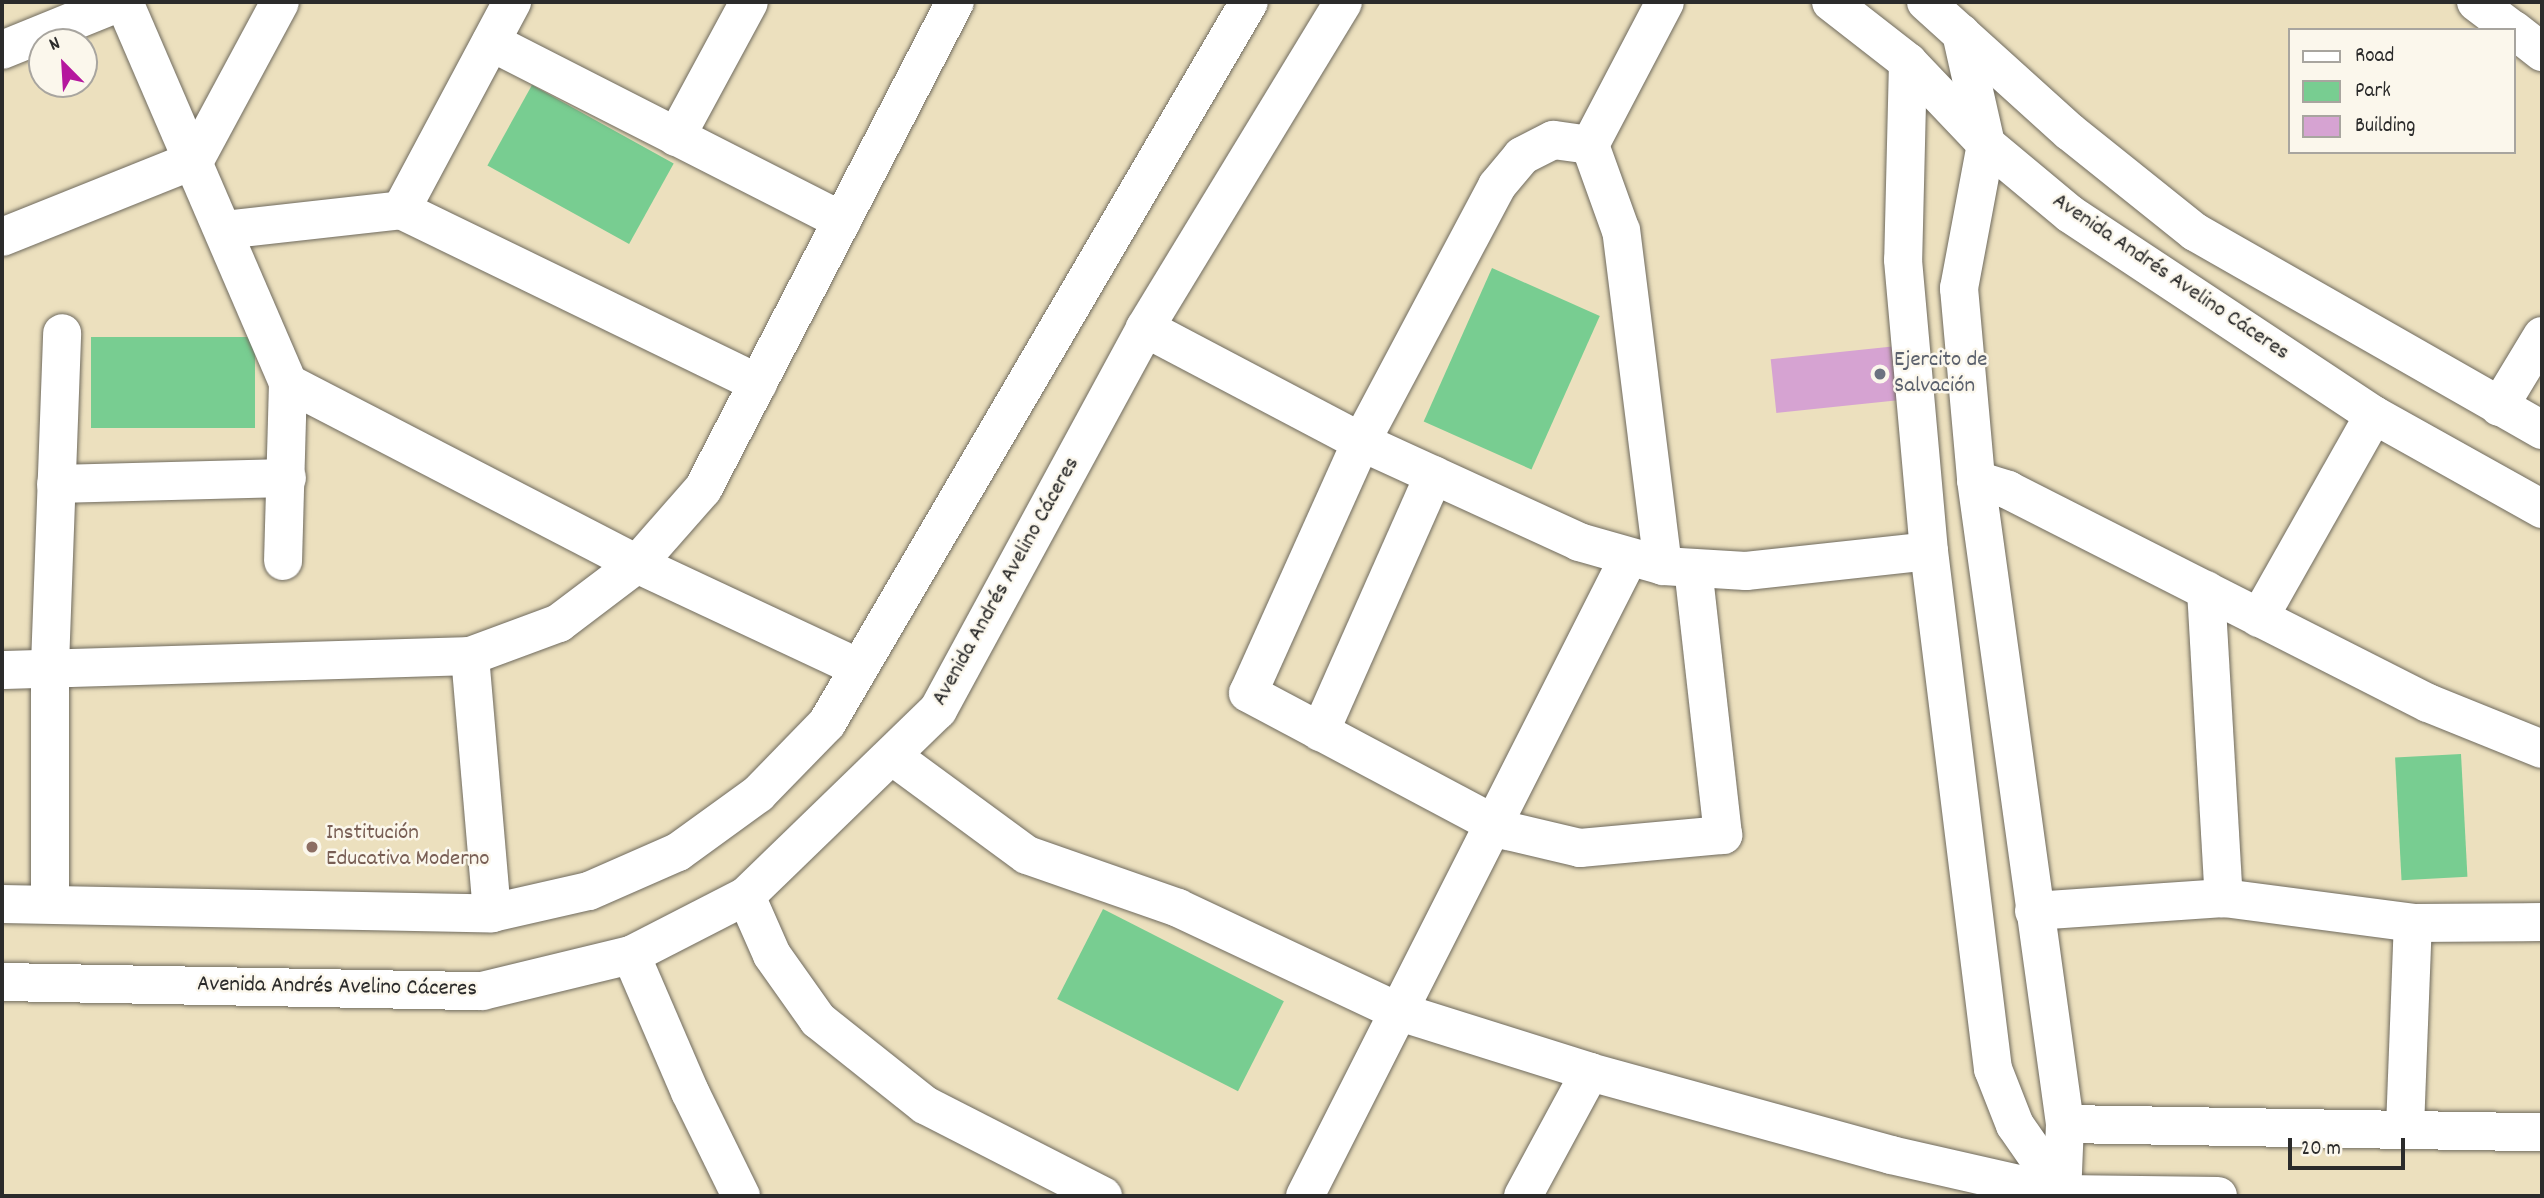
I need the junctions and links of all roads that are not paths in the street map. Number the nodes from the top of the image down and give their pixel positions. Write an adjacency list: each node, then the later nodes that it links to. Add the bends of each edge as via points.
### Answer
1 (122, 2): 16 (street); 22 (street)
2 (281, 2): 22 (street)
3 (512, 2): 15 (street)
4 (749, 2): 19 (street)
5 (955, 2): 24 (street)
6 (1343, 2): 27 (street, Avenida Andrés Avelino Cáceres)
7 (1665, 2): 21 (street)
8 (1831, 2): 18 (street, Avenida Andrés Avelino Cáceres)
9 (1926, 2): 14 (street)
10 (2476, 2): 12 (street)
11 (1240, 4): 49 (street)
12 (2511, 28)
13 (2516, 32): 17 (street)
14 (1961, 33): 20 (street); 32 (street, via 2070,132 2195,232)
15 (491, 41): 19 (street); 23 (street)
16 (2, 50)
17 (2542, 52)
18 (1908, 62): 20 (street, Avenida Andrés Avelino Cáceres); 41 (street, via 1903,260)
19 (676, 136): 24 (street)
20 (1986, 144): 33 (street, Avenida Andrés Avelino Cáceres, via 2070,214); 38 (street, via 1959,288)
21 (1590, 145): 35 (street, via 1553,139 1522,156 1497,186); 44 (street, via 1621,230)
22 (195, 160): 25 (street); 26 (street)
23 (401, 210): 25 (street); 31 (street)
24 (842, 221): 31 (street)
25 (224, 230): 30 (street)
26 (2, 237)
27 (1145, 328): 35 (street); 53 (street, Avenida Andrés Avelino Cáceres, via 938,710)
28 (62, 333): 39 (street)
29 (2542, 336): 32 (street)
30 (288, 383): 37 (street); 43 (street)
31 (758, 383): 43 (street, via 703,489)
32 (2499, 407): 34 (street)
33 (2374, 415): 40 (street, Avenida Andrés Avelino Cáceres); 46 (street)
34 (2542, 430)
35 (1361, 442): 36 (street); 51 (street, via 1248,694)
36 (1434, 475): 44 (street, via 1579,542); 51 (street)
37 (287, 478): 39 (street); 42 (street)
38 (1976, 480): 45 (street, via 2008,490); 59 (street)
39 (57, 484): 48 (street)
40 (2542, 509)
41 (1929, 551): 44 (street, via 1746,571); 71 (street, via 1993,1069 2015,1125)
42 (283, 561)
43 (637, 564): 47 (street, via 559,623); 49 (street)
44 (1662, 564): 54 (street); 54 (street, via 1723,835 1580,848 1508,831)
45 (2206, 590): 46 (street); 56 (street)
46 (2259, 618): 52 (street, via 2428,703)
47 (470, 656): 48 (street); 60 (street)
48 (50, 665): 50 (street); 58 (street)
49 (859, 667): 60 (street, via 827,723 758,794 678,852 589,891)
50 (2, 670)
51 (1320, 732): 54 (street)
52 (2542, 749)
53 (892, 755): 55 (street, Avenida Andrés Avelino Cáceres); 65 (street, via 1027,855 1178,908)
54 (1491, 822): 65 (street)
55 (746, 896): 63 (street, Avenida Andrés Avelino Cáceres); 73 (street, via 772,955 818,1020 925,1105)
56 (2224, 898): 59 (street); 62 (street)
57 (2, 904): 58 (street)
58 (50, 904): 60 (street)
59 (2034, 911): 67 (street)
60 (492, 913)
61 (2542, 922): 62 (street)
62 (2413, 923): 68 (street)
63 (631, 955): 64 (street, Avenida Andrés Avelino Cáceres, via 482,991); 72 (street)
64 (2, 982)
65 (1397, 1010): 66 (street); 74 (street)
66 (1590, 1072): 70 (street); 71 (street, via 1891,1155)
67 (2065, 1124): 68 (street); 71 (street)
68 (2405, 1128): 69 (street)
69 (2542, 1132)
70 (1534, 1193)
71 (2063, 1195): 75 (street)
72 (741, 1196)
73 (1102, 1196)
74 (1305, 1196)
75 (2218, 1196)

